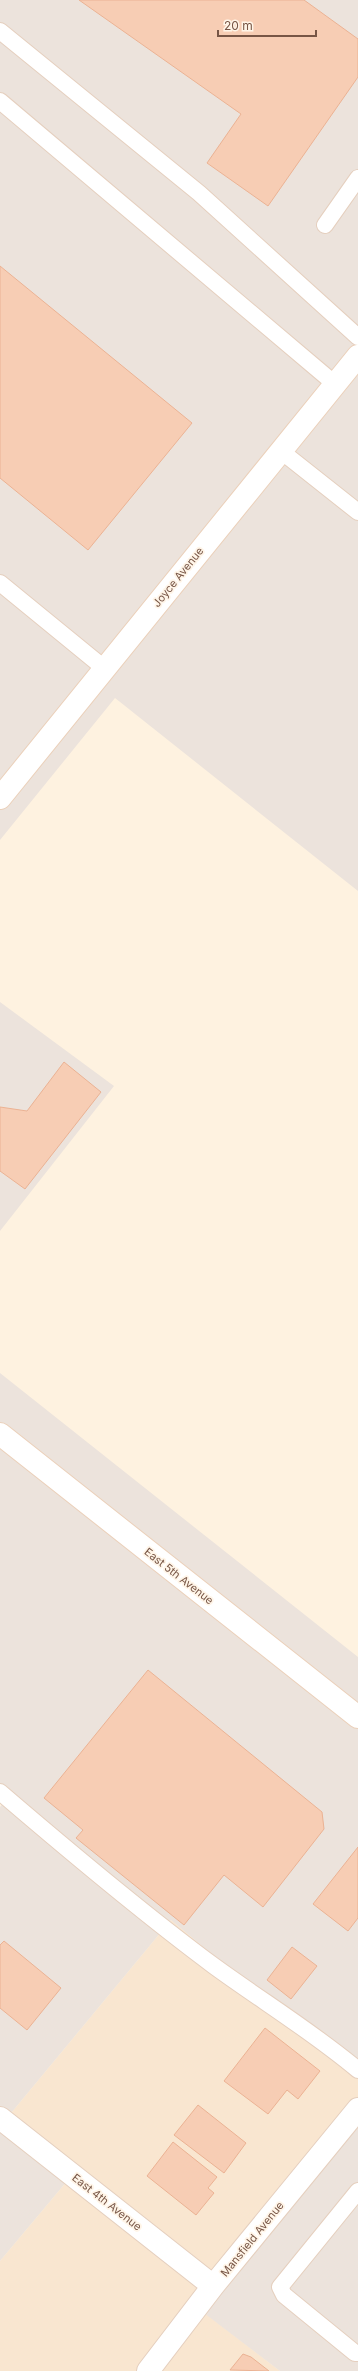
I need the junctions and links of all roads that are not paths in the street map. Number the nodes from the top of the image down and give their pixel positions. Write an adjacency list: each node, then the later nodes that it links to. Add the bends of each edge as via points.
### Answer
1 (0, 31): 5 (lane, via 200,193)
2 (0, 101): 7 (lane)
3 (358, 178): 4 (lane)
4 (325, 225)
5 (358, 337)
6 (358, 356): 7 (street, Joyce Avenue)
7 (335, 384): 8 (street, Joyce Avenue)
8 (281, 451): 9 (lane); 11 (street, Joyce Avenue)
9 (358, 512)
10 (0, 583): 11 (lane)
11 (104, 668): 12 (street, Joyce Avenue)
12 (0, 798)
13 (0, 1434): 14 (street, East 5th Avenue)
14 (358, 1717)
15 (0, 1792): 16 (lane, via 106,1883 213,1965)
16 (358, 2070)
17 (358, 2109): 20 (street, Mansfield Avenue)
18 (0, 2118): 20 (street, East 4th Avenue)
19 (358, 2191): 21 (lane, via 280,2287 284,2295)
20 (213, 2286): 22 (street, Mansfield Avenue)
21 (358, 2353)
22 (148, 2371)

